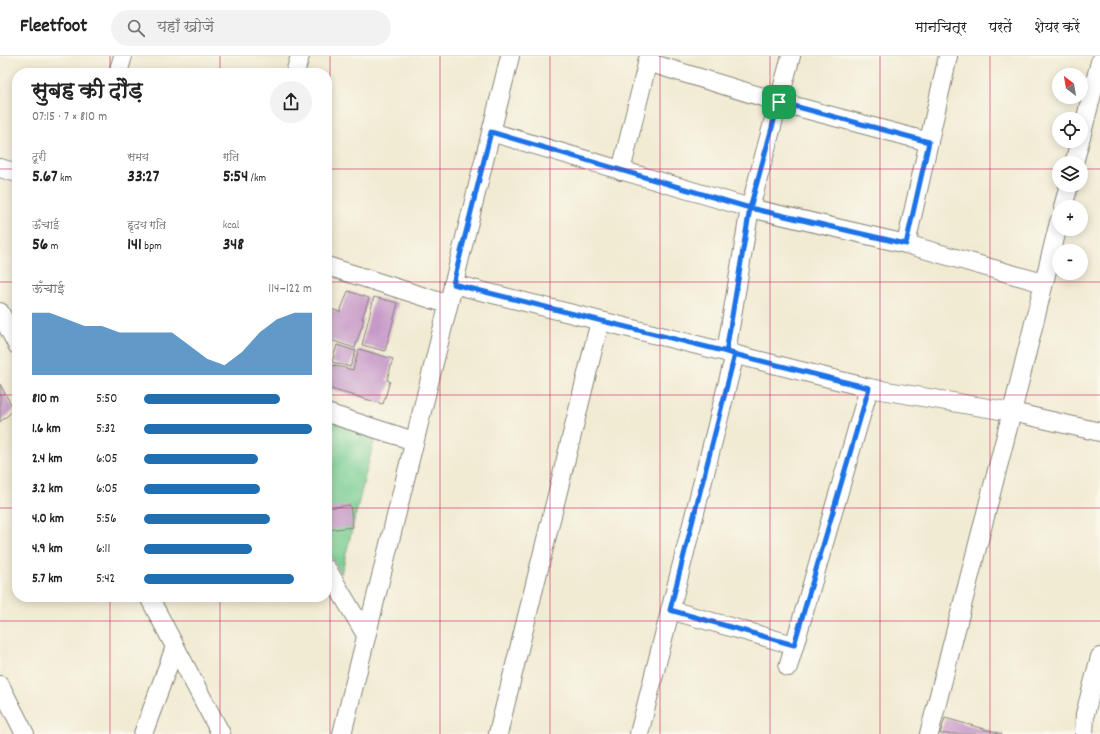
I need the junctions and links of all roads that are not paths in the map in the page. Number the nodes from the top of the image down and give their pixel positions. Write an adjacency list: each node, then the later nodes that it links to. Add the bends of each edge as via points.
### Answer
1 (123, 56): 8 (street)
2 (300, 56): 9 (street)
3 (510, 56): 13 (street)
4 (791, 56): 10 (street)
5 (948, 56): 14 (street)
6 (648, 59): 10 (street); 16 (street)
7 (1100, 62): 11 (street)
8 (119, 68)
9 (296, 68)
10 (779, 102): 14 (street); 18 (street)
11 (1095, 102): 12 (street)
12 (1088, 120)
13 (491, 132): 16 (street); 22 (street)
14 (929, 142): 20 (street)
15 (0, 168): 17 (street)
16 (622, 170): 18 (street)
17 (12, 172)
18 (750, 208): 20 (street); 28 (street)
19 (1055, 236): 23 (street)
20 (906, 244): 23 (street)
21 (332, 268): 24 (street)
22 (453, 284): 24 (street); 26 (street)
23 (1043, 284): 30 (street)
24 (447, 304): 33 (street)
25 (0, 312): 27 (street)
26 (600, 321): 28 (street); 47 (street)
27 (12, 335)
28 (730, 353): 29 (street); 36 (street)
29 (869, 388): 30 (street); 38 (street)
30 (1012, 412): 32 (street); 49 (street)
31 (332, 415): 33 (street)
32 (1100, 432)
33 (414, 441): 37 (street)
34 (332, 577): 37 (street)
35 (152, 602): 39 (street)
36 (670, 610): 38 (street); 48 (street)
37 (366, 634): 46 (street)
38 (794, 645): 41 (street)
39 (175, 647): 44 (street); 45 (street)
40 (1100, 657): 50 (street, via 1085,714)
41 (788, 667)
42 (0, 685): 43 (street)
43 (25, 734)
44 (143, 734)
45 (221, 734)
46 (342, 734)
47 (498, 734)
48 (639, 734)
49 (929, 734)
50 (1084, 734)

